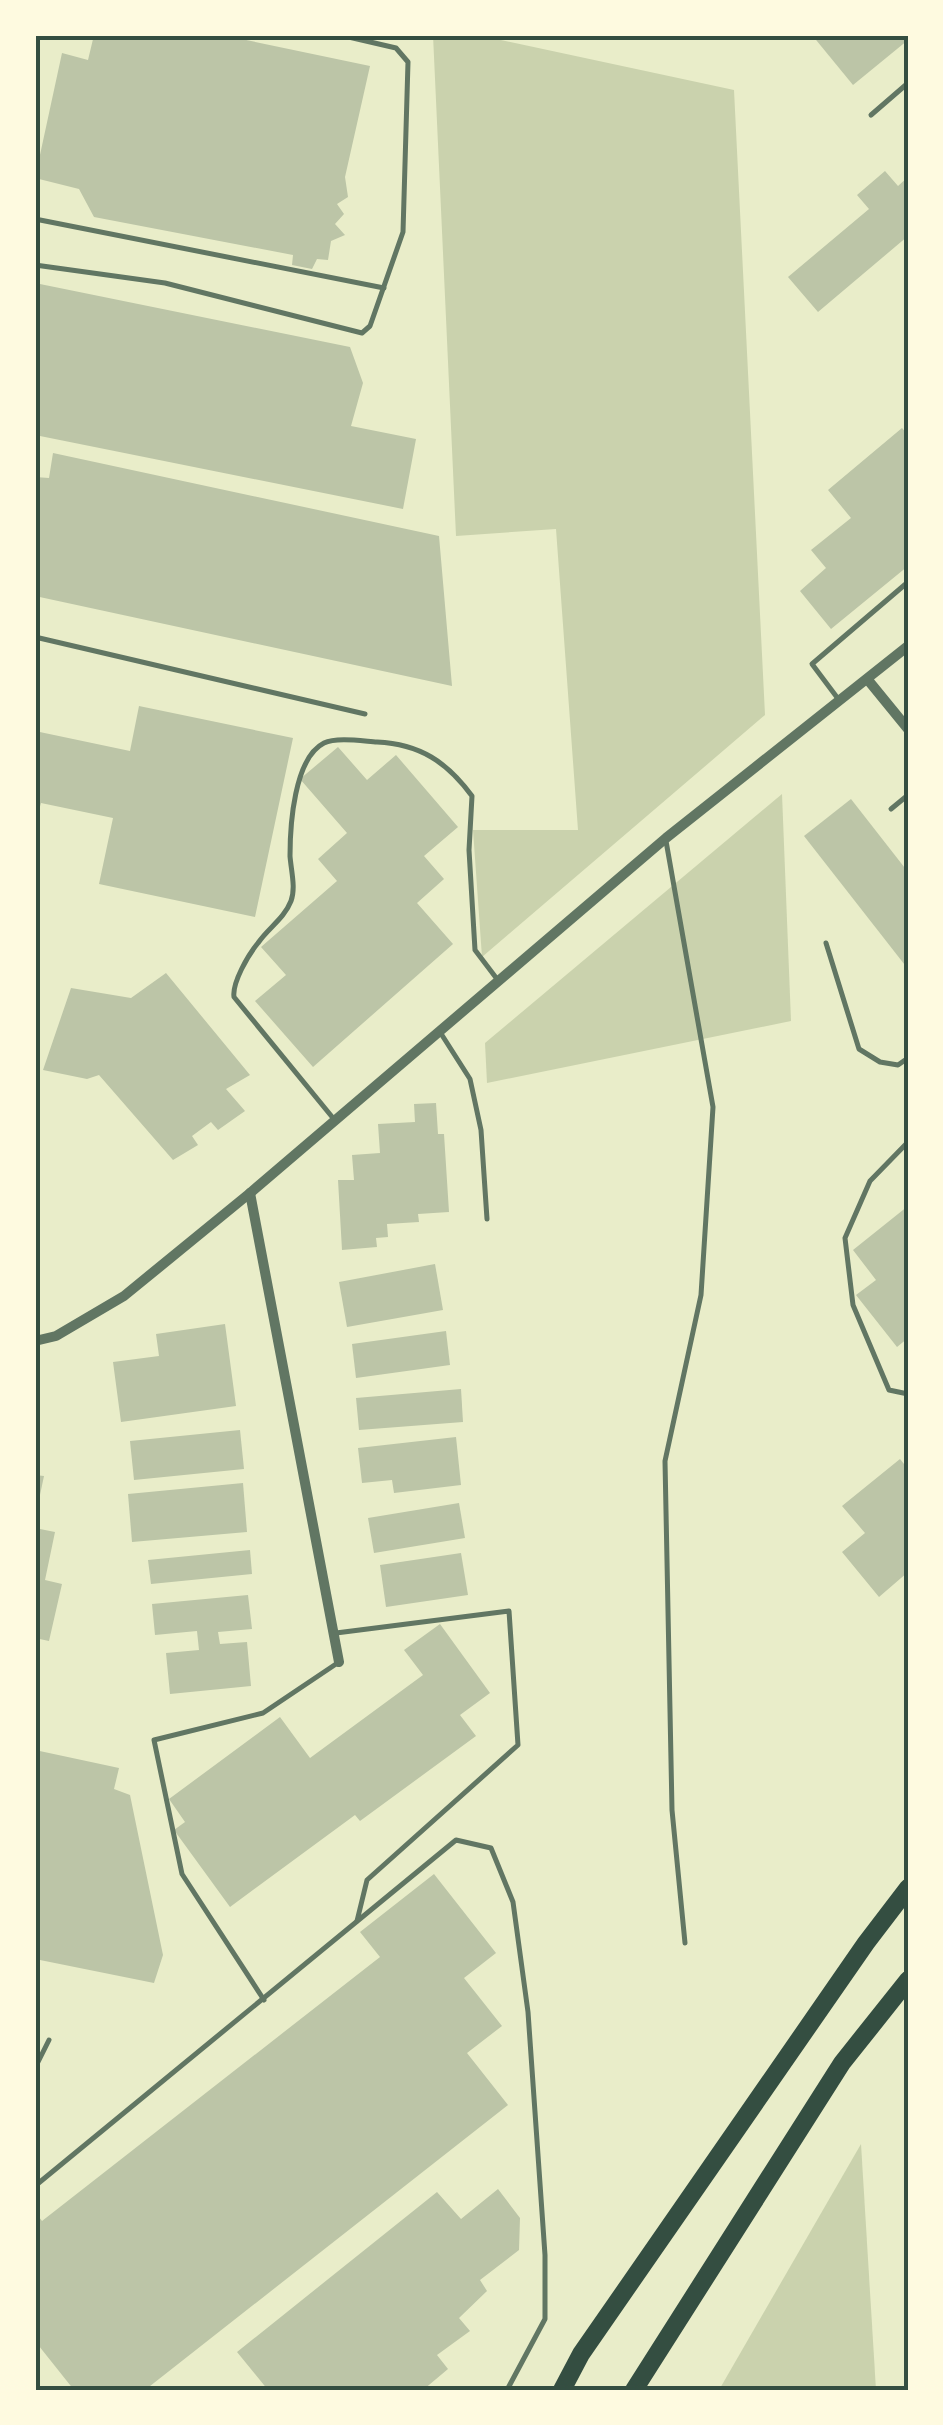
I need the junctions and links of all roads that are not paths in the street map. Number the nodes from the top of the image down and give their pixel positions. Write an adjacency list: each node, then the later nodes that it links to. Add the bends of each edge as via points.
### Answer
1 (340, 35): 6 (lane, via 396,48 408,62 404,232)
2 (908, 83): 3 (lane)
3 (871, 115)
4 (35, 219): 6 (lane)
5 (35, 265): 6 (lane, via 165,284 362,333)
6 (384, 288)
7 (907, 585): 11 (lane, via 812,664)
8 (35, 638): 12 (lane)
9 (908, 646): 10 (street)
10 (868, 680): 11 (street); 13 (street)
11 (840, 702): 16 (street)
12 (366, 714)
13 (908, 729)
14 (908, 795): 15 (lane)
15 (891, 809)
16 (666, 838): 18 (street); 31 (lane, via 713,1107 701,1295 665,1461 672,1810)
17 (826, 942): 20 (lane, via 859,1048 880,1062 898,1065)
18 (498, 982): 19 (street); 21 (lane, via 475,950 472,796 431,754 382,742 326,741 299,774 290,851 293,897 256,944 233,988)
19 (440, 1032): 21 (street); 24 (lane, via 470,1078)
20 (908, 1058)
21 (335, 1120): 23 (street)
22 (908, 1142): 26 (lane, via 870,1181 846,1238 854,1305 889,1390)
23 (250, 1194): 25 (street, via 124,1296); 27 (street)
24 (488, 1218)
25 (35, 1342)
26 (908, 1394)
27 (333, 1633): 28 (street); 30 (lane, via 509,1611 518,1745 367,1880)
28 (339, 1662): 33 (lane, via 263,1713 154,1740 182,1874)
29 (908, 1888): 38 (highway)
30 (357, 1922): 33 (lane); 37 (lane, via 456,1840 491,1848 513,1902 528,2012 545,2318)
31 (685, 1943)
32 (908, 1980): 39 (highway, via 842,2063)
33 (264, 2000): 36 (lane)
34 (49, 2040): 35 (lane)
35 (35, 2068)
36 (35, 2186)
37 (507, 2390)
38 (562, 2390)
39 (634, 2390)

